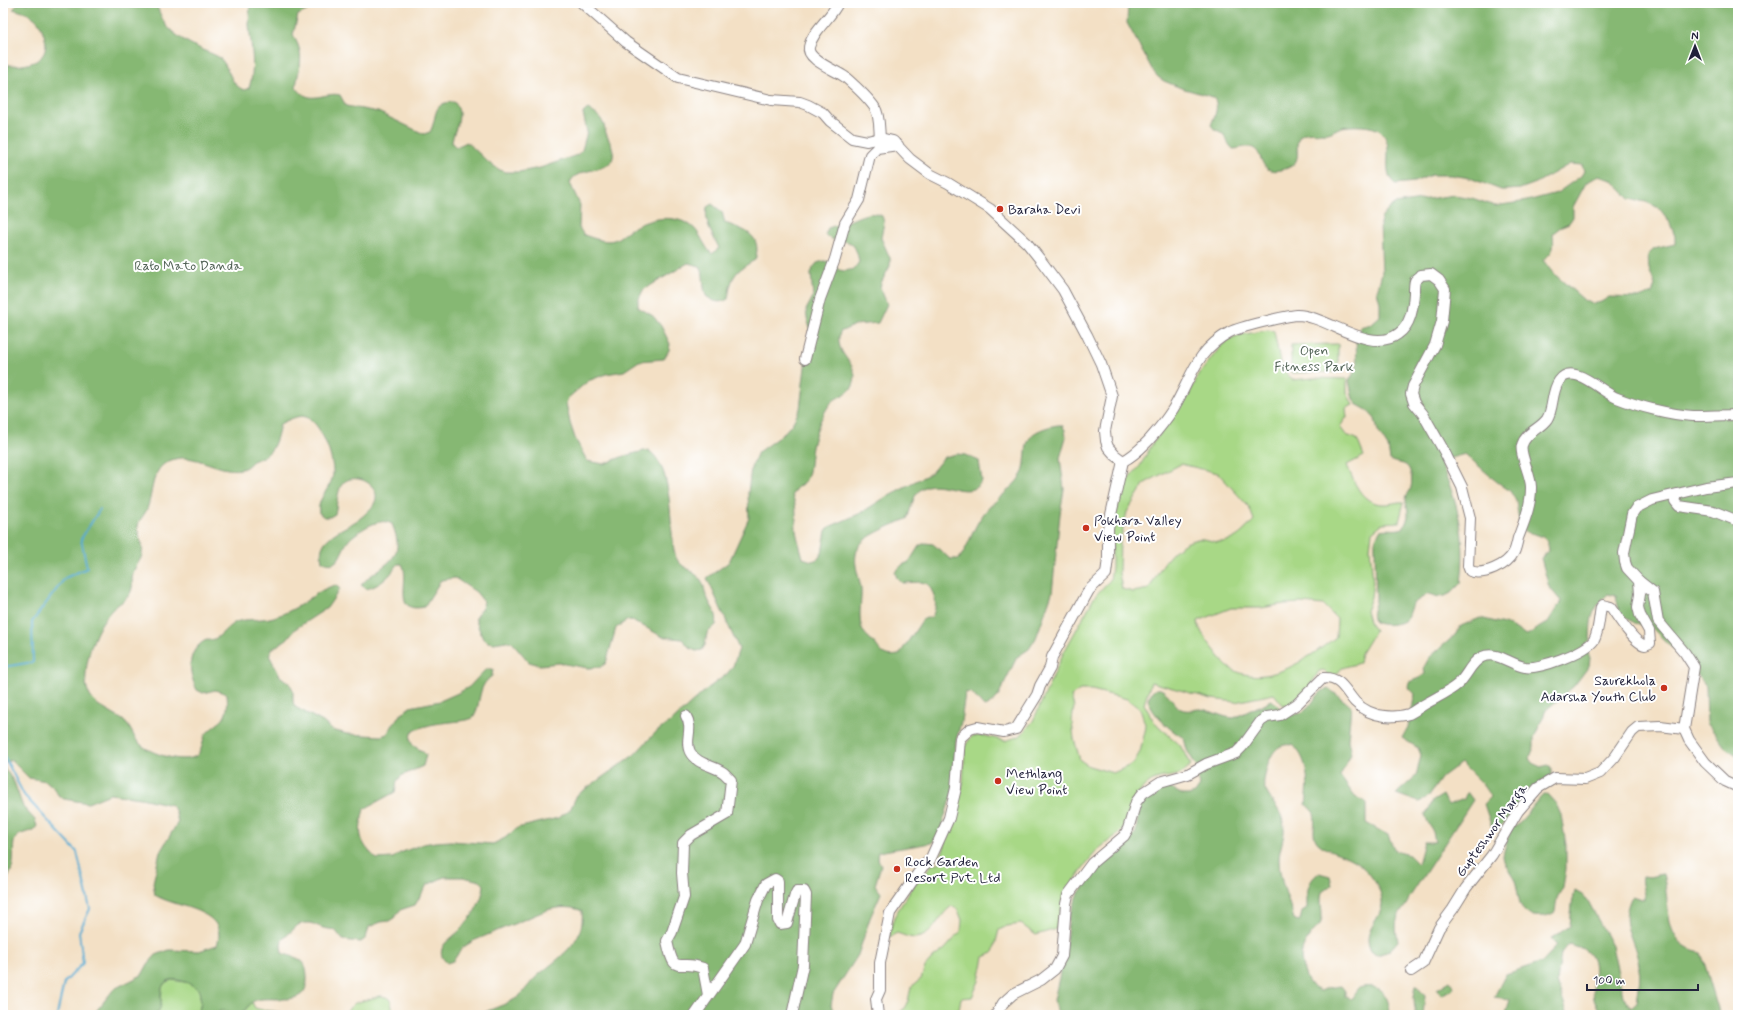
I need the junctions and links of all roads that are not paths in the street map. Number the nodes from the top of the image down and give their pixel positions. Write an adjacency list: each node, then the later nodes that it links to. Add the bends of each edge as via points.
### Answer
1 (582, 3): 3 (street, via 626,42 678,78 771,100 800,102 823,114 852,138 867,141)
2 (838, 3): 3 (street, via 812,39 810,53 816,60 846,78 869,100 876,110)
3 (880, 138): 4 (street)
4 (898, 145): 5 (street, via 877,148 870,155 859,200 845,223 835,260 820,299); 7 (street, via 910,159 930,174 990,210 1027,243 1058,284 1088,335 1101,364 1112,396 1104,431 1106,441 1115,455)
5 (805, 359)
6 (1738, 415): 7 (street, via 1675,414 1609,395 1577,374 1564,377 1559,381 1547,418 1528,435 1522,445 1531,493 1526,518 1514,553 1495,568 1476,574 1470,572 1470,518 1462,487 1411,394 1435,345 1442,321 1445,289 1431,274 1421,275 1415,282 1409,320 1402,331 1390,339 1378,341 1351,334 1298,315 1229,332 1203,353 1162,426 1138,451)
7 (1123, 460): 19 (street, via 1108,528 1106,574 1089,590 1052,657 1050,668 1021,724 1009,732 977,727 970,729 960,738 956,788 949,818 930,860 890,913 880,963 880,990 876,999)
8 (1738, 483): 9 (street, via 1706,487)
9 (1677, 495): 10 (street, via 1675,501 1679,506 1713,512); 11 (street, via 1643,503 1632,514 1624,553 1627,568)
10 (1738, 521)
11 (1639, 581): 13 (street, via 1653,592 1658,621 1685,652 1694,667); 20 (street, via 1638,607 1649,631 1650,643 1640,643 1619,620 1611,606 1606,604 1601,608 1594,640 1580,650 1534,668 1520,666 1497,656 1483,656 1477,659 1459,683 1408,714 1386,717 1370,713 1356,703 1338,681 1323,678 1297,704 1280,715 1267,717 1261,721 1236,753 1150,787 1136,802 1124,836 1092,863 1068,895 1062,956 1055,969 1041,980 1013,994 1003,1003)
12 (686, 716): 16 (street, via 690,723 689,751 695,758 724,772 731,780 727,814 691,835 683,843 684,897 667,941 674,964 680,967 693,964 703,968)
13 (1684, 729): 14 (street, via 1705,762 1725,781); 15 (street, Gupteshwor Marga, via 1638,727 1600,773 1585,779 1555,778 1538,788 1518,811 1492,855 1439,928 1423,963)
14 (1738, 787)
15 (1411, 972)
16 (708, 995): 17 (street); 18 (street, via 745,944 758,900 766,884 775,879 778,881 780,924 787,923 797,891 804,891 806,895 803,965)
17 (695, 1015)
18 (792, 1015)
19 (878, 1015)
20 (996, 1015)

